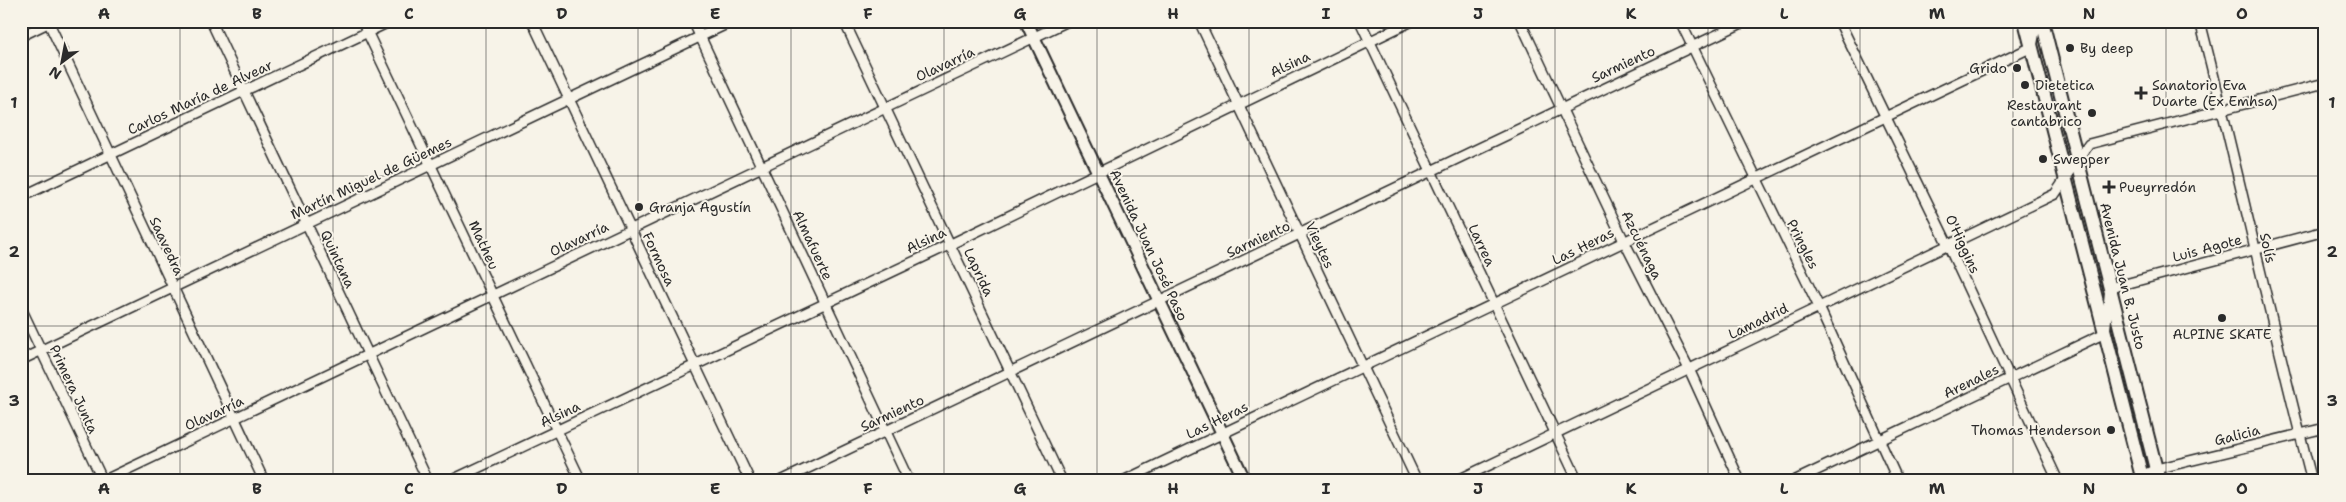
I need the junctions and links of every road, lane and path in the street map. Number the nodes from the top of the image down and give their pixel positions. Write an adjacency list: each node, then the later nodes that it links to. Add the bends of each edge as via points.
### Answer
1 (211, 21): 30 (street, Quintana)
2 (362, 21): 22 (street, Matheu)
3 (391, 21): 22 (street, Carlos María de Alvear)
4 (532, 21): 31 (street, Formosa)
5 (693, 21): 24 (street, Almafuerte)
6 (734, 21): 24 (street, Martín Miguel de Güemes)
7 (844, 21): 33 (street, Laprida)
8 (1026, 21): 25 (main road, Avenida Juan José Paso)
9 (1068, 21): 25 (street, Olavarría)
10 (1199, 21): 32 (street, Vieytes)
11 (1360, 21): 26 (street, Larrea)
12 (1412, 21): 26 (street, Alsina)
13 (1520, 21): 34 (street, Azcuénaga)
14 (1680, 21): 27 (street, Pringles)
15 (1746, 21): 27 (street, Sarmiento)
16 (1839, 21): 36 (street, O'Higgins)
17 (2025, 21): 28 (main road)
18 (2037, 21): 28 (street)
19 (2042, 21): 38 (main road, Avenida Juan B. Justo)
20 (2200, 21): 35 (street, Solís)
21 (50, 22): 23 (street); 37 (street, Saavedra)
22 (367, 32): 30 (street, Carlos María de Alvear); 39 (street, Matheu)
23 (21, 36)
24 (700, 37): 31 (street, Martín Miguel de Güemes); 40 (street, Almafuerte)
25 (1034, 38): 33 (street, Olavarría); 41 (main road, Avenida Juan José Paso)
26 (1370, 42): 32 (street, Alsina); 42 (street, Larrea)
27 (1692, 47): 34 (street, Sarmiento); 44 (street, Pringles)
28 (2032, 47): 36 (street, Las Heras); 43 (main road)
29 (2325, 83): 35 (street, Lamadrid)
30 (244, 91): 37 (street, Carlos María de Alvear); 46 (street, Quintana)
31 (569, 99): 39 (street, Martín Miguel de Güemes); 47 (street, Formosa)
32 (1238, 104): 41 (street, Alsina); 49 (street, Vieytes)
33 (885, 108): 40 (street, Olavarría); 51 (street, Laprida)
34 (1562, 109): 42 (street, Sarmiento); 50 (street, Azcuénaga)
35 (2222, 109): 38 (street, Lamadrid, via 2089,144); 53 (street, Solís)
36 (1885, 116): 44 (street, Las Heras); 52 (street, O'Higgins)
37 (109, 155): 45 (street, Carlos María de Alvear); 54 (street, Saavedra)
38 (2078, 161): 43 (street, Lamadrid); 55 (main road, Avenida Juan B. Justo)
39 (430, 165): 46 (street, Martín Miguel de Güemes); 56 (street, Matheu)
40 (762, 167): 47 (street, Olavarría); 58 (street, Almafuerte)
41 (1098, 172): 51 (street, Alsina); 57 (main road, Avenida Juan José Paso)
42 (1432, 172): 49 (street, Sarmiento); 59 (street, Larrea)
43 (2065, 178): 52 (street, Lamadrid, via 2055,194); 62 (main road)
44 (1755, 179): 50 (street, Las Heras); 60 (street, Pringles)
45 (21, 197)
46 (306, 224): 54 (street, Martín Miguel de Güemes); 64 (street, Quintana)
47 (630, 230): 56 (street, Olavarría); 66 (street, Formosa)
48 (2325, 231): 53 (street, Luis Agote)
49 (1300, 234): 57 (street, Sarmiento); 67 (street, Vieytes)
50 (1624, 241): 59 (street, Las Heras); 68 (street, Azcuénaga)
51 (950, 244): 58 (street, Alsina); 69 (street, Laprida)
52 (1948, 245): 60 (street, Lamadrid); 70 (street, O'Higgins)
53 (2254, 250): 55 (street, Luis Agote); 77 (street, Solís)
54 (172, 287): 63 (street, Martín Miguel de Güemes); 71 (street, Saavedra)
55 (2110, 288): 62 (street); 79 (main road, Avenida Juan B. Justo)
56 (492, 295): 64 (street, Olavarría); 73 (street, Matheu)
57 (1159, 301): 69 (street, Sarmiento); 75 (main road, Avenida Juan José Paso)
58 (825, 303): 66 (street, Alsina); 74 (street, Almafuerte)
59 (1494, 303): 67 (street, Las Heras); 76 (street, Larrea)
60 (1819, 307): 68 (street, Lamadrid); 78 (street, Pringles)
61 (21, 308): 63 (street, Primera Junta)
62 (2105, 334): 70 (street, Arenales); 80 (main road)
63 (41, 350): 65 (street, Martín Miguel de Güemes); 81 (street, Primera Junta)
64 (368, 354): 71 (street, Olavarría); 83 (street, Quintana)
65 (21, 360)
66 (694, 365): 73 (street, Alsina); 86 (street, Formosa)
67 (1363, 366): 75 (street, Las Heras); 92 (street, Vieytes)
68 (1689, 369): 76 (street, Lamadrid); 95 (street, Azcuénaga)
69 (1010, 372): 74 (street, Sarmiento); 89 (street, Laprida)
70 (2009, 378): 78 (street, Arenales); 98 (street, O'Higgins)
71 (234, 418): 81 (street, Olavarría); 82 (street, Saavedra)
72 (2325, 428): 77 (street, Galicia)
73 (557, 430): 84 (street, Alsina); 85 (street, Matheu)
74 (886, 431): 87 (street, Sarmiento); 88 (street, Almafuerte)
75 (1222, 433): 90 (street, Las Heras); 91 (main road, Avenida Juan José Paso)
76 (1556, 434): 93 (street, Lamadrid); 94 (street, Larrea)
77 (2300, 434): 79 (street, Galicia); 99 (street, Solís)
78 (1879, 440): 96 (street, Arenales); 97 (street, Pringles)
79 (2158, 475): 80 (street, Galicia)
80 (2138, 479)
81 (103, 481)
82 (264, 481)
83 (428, 481)
84 (450, 481)
85 (581, 481)
86 (750, 481)
87 (781, 481)
88 (909, 481)
89 (1062, 481)
90 (1122, 481)
91 (1245, 481)
92 (1417, 481)
93 (1456, 481)
94 (1578, 481)
95 (1740, 481)
96 (1794, 481)
97 (1898, 481)
98 (2058, 481)
99 (2312, 481)

